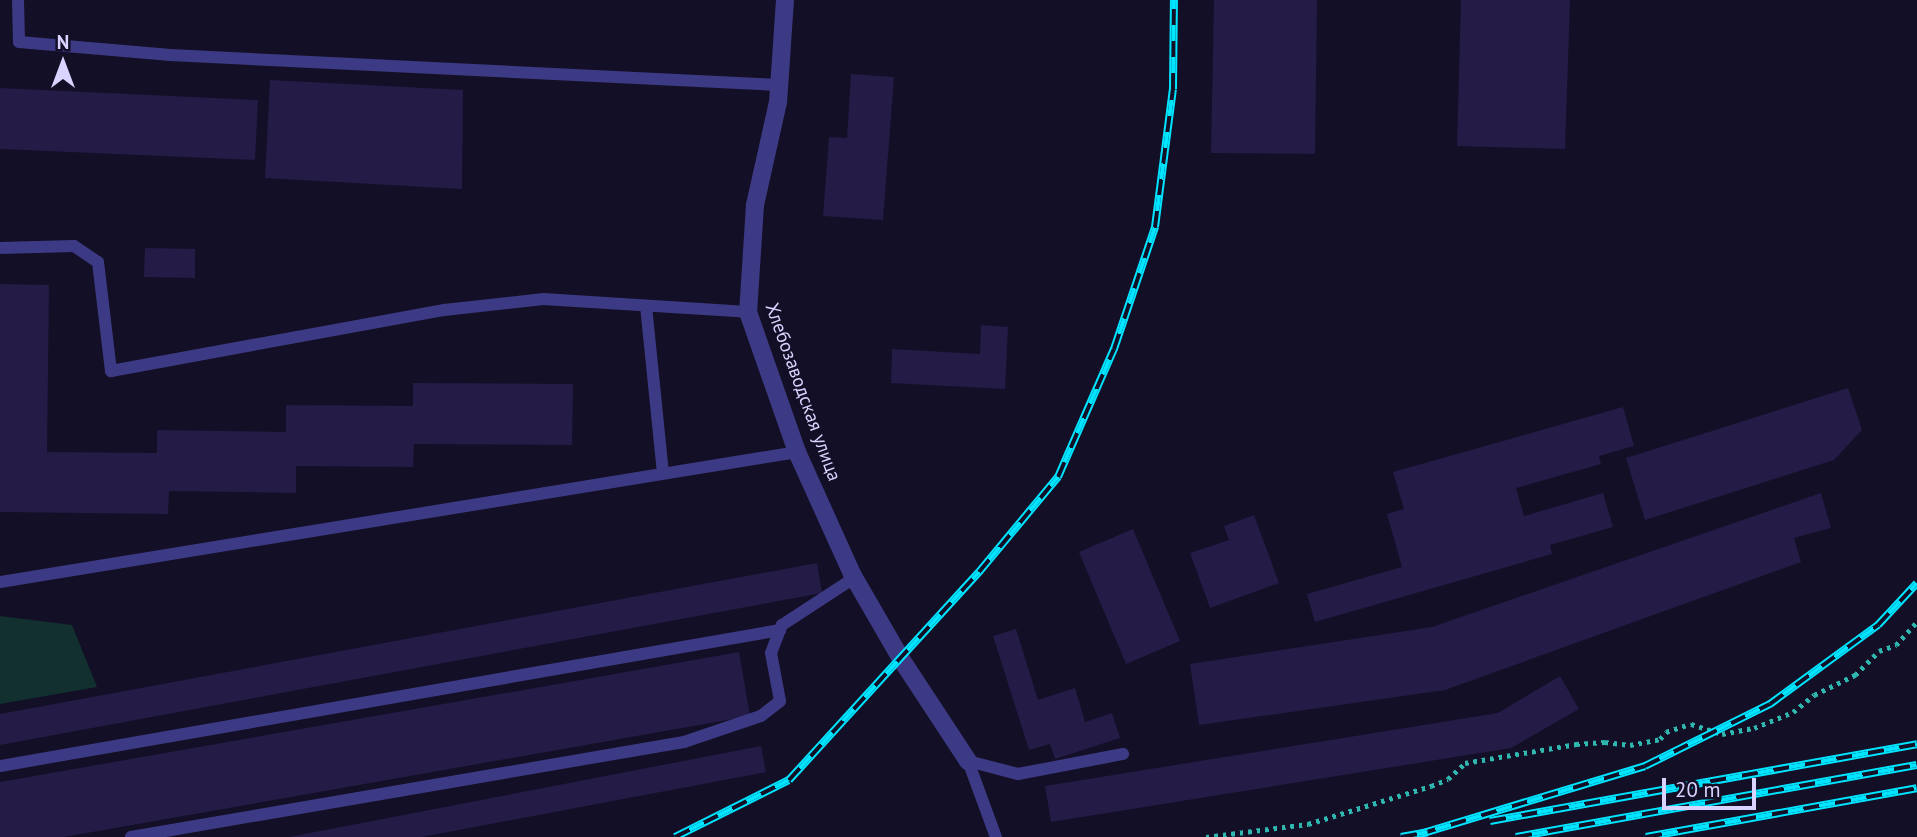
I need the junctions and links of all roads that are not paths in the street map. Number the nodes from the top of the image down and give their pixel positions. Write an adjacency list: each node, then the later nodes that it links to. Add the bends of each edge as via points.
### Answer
1 (18, 0): 3 (lane, via 19,42 170,55)
2 (785, 0): 3 (street, Хлебозаводская улица)
3 (779, 85): 6 (street, Хлебозаводская улица, via 755,205)
4 (0, 248): 5 (lane, via 74,246 98,262 111,371 444,310 543,299)
5 (646, 306): 6 (lane); 8 (lane)
6 (748, 312): 7 (street, Хлебозаводская улица)
7 (797, 452): 8 (lane); 9 (street, Хлебозаводская улица)
8 (663, 474): 10 (lane)
9 (854, 578): 11 (lane); 13 (street, Хлебозаводская улица)
10 (0, 582)
11 (779, 630): 14 (lane); 15 (lane, via 771,653 780,701 761,716 684,742)
12 (1123, 754): 13 (lane, via 1018,774)
13 (968, 761): 16 (lane)
14 (0, 766)
15 (131, 837)
16 (996, 837)

